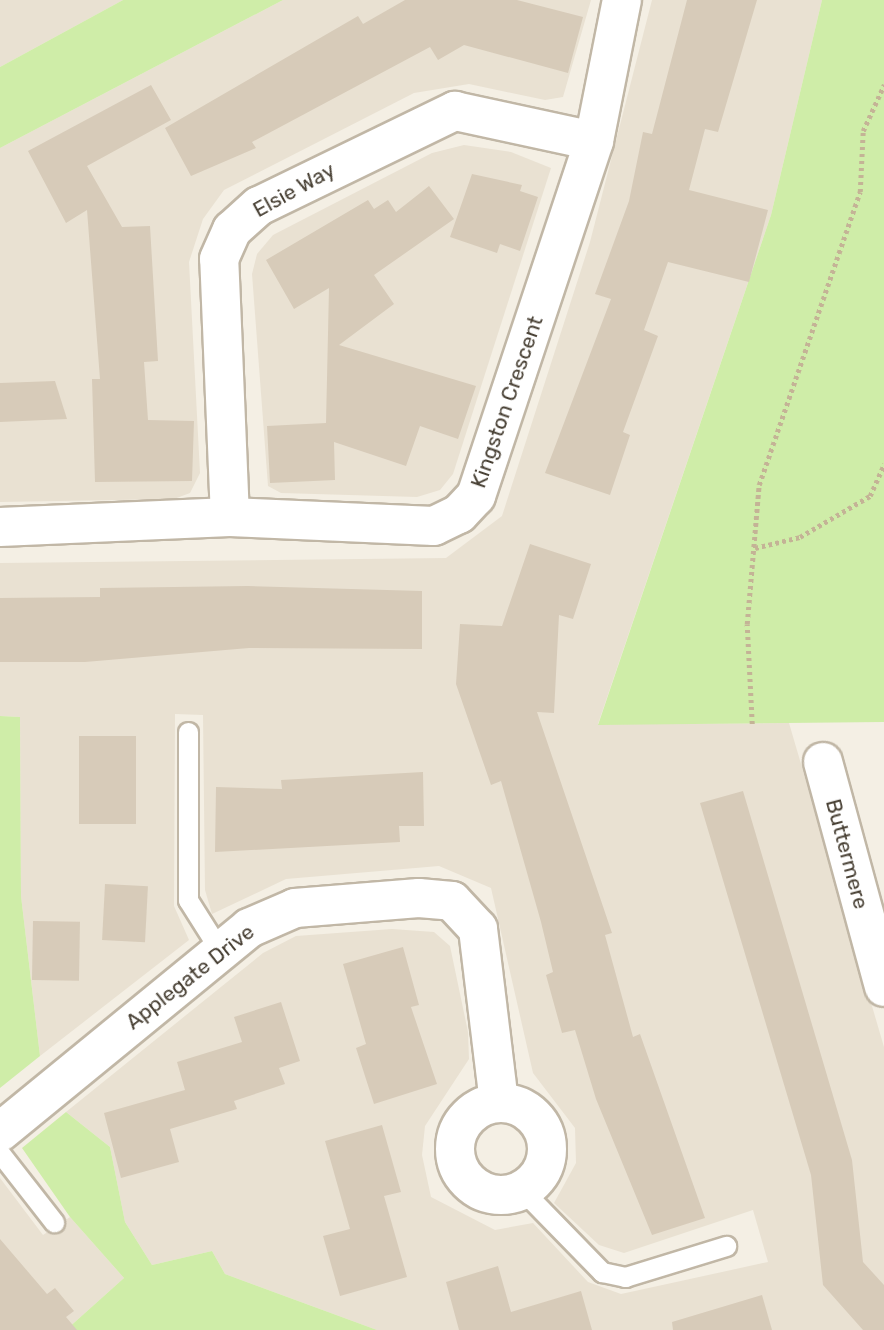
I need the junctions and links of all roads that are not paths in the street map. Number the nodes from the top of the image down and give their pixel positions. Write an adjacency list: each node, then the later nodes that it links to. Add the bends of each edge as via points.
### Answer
1 (622, 0): 2 (street, Kingston Crescent)
2 (594, 141): 3 (street, Kingston Crescent, via 476,495 459,514 434,526); 3 (street, Elsie Way, via 455,111 259,206 232,230 219,259)
3 (230, 517): 4 (street, Kingston Crescent)
4 (0, 527)
5 (188, 732): 7 (lane, via 188,900)
6 (822, 762): 8 (street, Buttermere)
7 (219, 949): 9 (street, Applegate Drive, via 249,928 295,908 419,898 452,901 478,929); 10 (street, Applegate Drive)
8 (881, 963)
9 (499, 1102): 12 (street, via 527,1110 545,1134 545,1164); 12 (street, via 477,1110 460,1126 455,1157 470,1184 484,1193)
10 (0, 1132)
11 (0, 1153): 13 (lane)
12 (522, 1190): 14 (lane, via 602,1272 625,1277)
13 (54, 1222)
14 (726, 1245)

